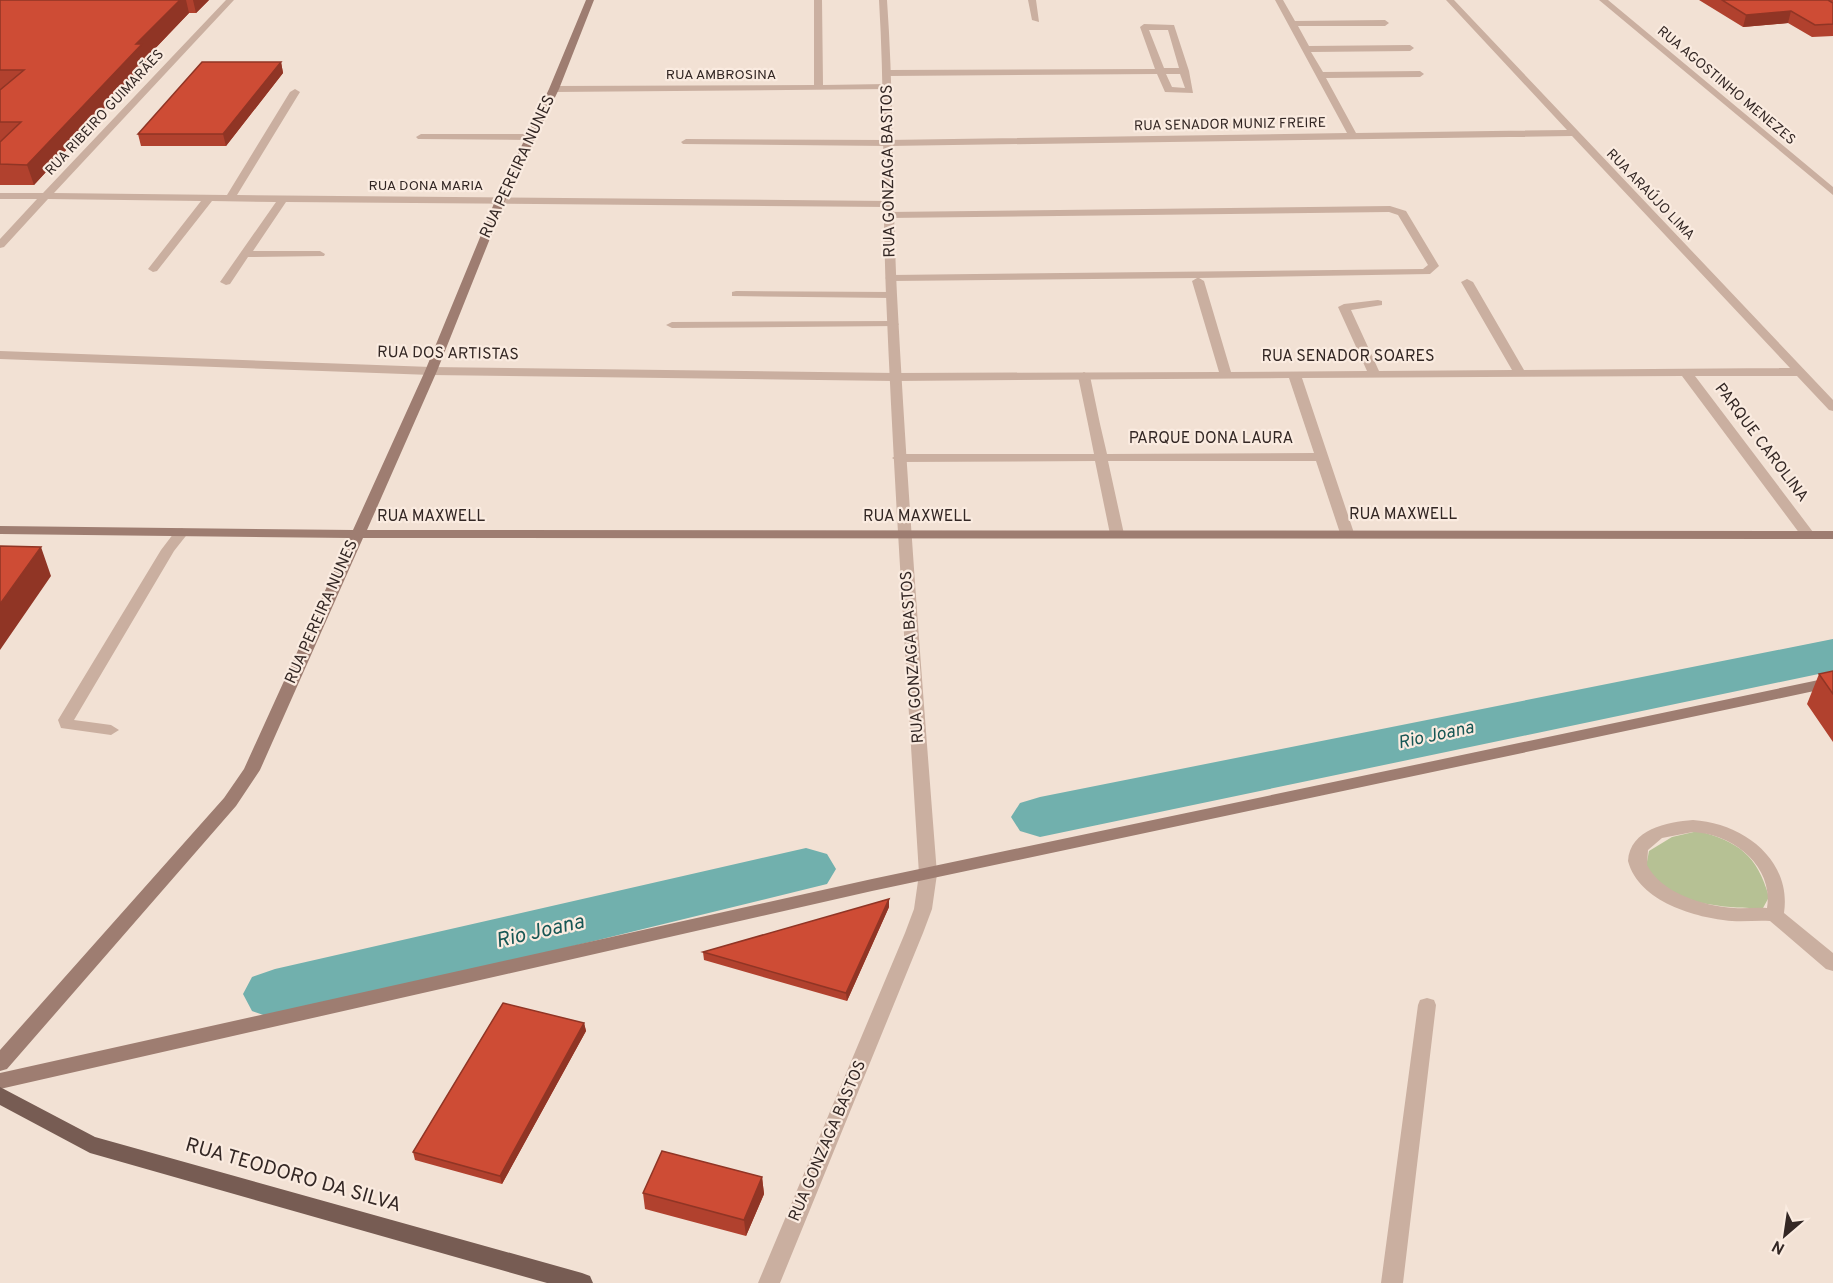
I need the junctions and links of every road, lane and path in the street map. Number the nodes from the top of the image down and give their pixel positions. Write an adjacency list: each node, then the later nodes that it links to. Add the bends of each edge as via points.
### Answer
1 (230, 0): 31 (street, RUA RIBEIRO GUIMARÃES)
2 (590, 0): 21 (main road, RUA PEREIRA NUNES)
3 (818, 0): 20 (street)
4 (883, 0): 16 (street, RUA GONZAGA BASTOS)
5 (1032, 0): 9 (street)
6 (1279, 0): 11 (street)
7 (1450, 0): 23 (street, RUA ARAÚJO LIMA)
8 (1603, 0): 29 (street, RUA AGOSTINHO MENEZES)
9 (1036, 20)
10 (1385, 23): 11 (street)
11 (1292, 24): 13 (street)
12 (1410, 48): 13 (street)
13 (1306, 49): 18 (street)
14 (1163, 71): 15 (street); 15 (street, via 1168,90 1189,91); 15 (street, via 1146,26 1171,27); 16 (street)
15 (1185, 71)
16 (888, 73): 19 (street, RUA GONZAGA BASTOS)
17 (1420, 74): 18 (street)
18 (1320, 75): 26 (street)
19 (887, 87): 20 (street, RUA AMBROSINA); 28 (street, RUA GONZAGA BASTOS)
20 (819, 88): 21 (street, RUA AMBROSINA)
21 (554, 89): 25 (main road, RUA PEREIRA NUNES)
22 (295, 92): 33 (street)
23 (1572, 133): 26 (street, RUA SENADOR MUNIZ FREIRE); 52 (street, RUA ARAÚJO LIMA)
24 (421, 136): 25 (street)
25 (531, 136): 35 (main road, RUA PEREIRA NUNES)
26 (1353, 136): 28 (street, RUA SENADOR MUNIZ FREIRE)
27 (686, 142): 28 (street, RUA SENADOR MUNIZ FREIRE)
28 (888, 143): 36 (street, RUA GONZAGA BASTOS)
29 (1833, 192)
30 (0, 196): 31 (street, RUA DONA MARIA)
31 (45, 196): 32 (street, RUA DONA MARIA); 37 (street, RUA RIBEIRO GUIMARÃES)
32 (209, 198): 33 (street, RUA DONA MARIA); 40 (street)
33 (230, 198): 34 (street, RUA DONA MARIA)
34 (283, 199): 35 (street, RUA DONA MARIA); 38 (street)
35 (500, 201): 36 (street, RUA DONA MARIA); 51 (main road, RUA PEREIRA NUNES)
36 (888, 209): 41 (street, RUA GONZAGA BASTOS); 41 (street, RUA DONA MARIA, via 1390,209 1402,213 1434,266 1426,272)
37 (0, 245)
38 (245, 254): 39 (street); 43 (street)
39 (320, 254)
40 (153, 269)
41 (891, 278): 46 (street, RUA GONZAGA BASTOS)
42 (1198, 281): 56 (street)
43 (226, 282)
44 (1467, 282): 54 (street)
45 (736, 294): 46 (street)
46 (891, 295): 48 (street, RUA GONZAGA BASTOS)
47 (1378, 303): 53 (street, via 1344,307)
48 (893, 324): 49 (street); 59 (street, RUA GONZAGA BASTOS)
49 (672, 325)
50 (0, 354): 51 (street, RUA DOS ARTISTAS)
51 (431, 371): 59 (street, RUA DOS ARTISTAS); 67 (main road, RUA PEREIRA NUNES)
52 (1800, 372): 55 (street, RUA SENADOR SOARES); 60 (street, RUA ARAÚJO LIMA)
53 (1374, 373): 54 (street, RUA SENADOR SOARES); 57 (street, RUA SENADOR SOARES)
54 (1520, 373): 55 (street, RUA SENADOR SOARES)
55 (1686, 373): 70 (street, PARQUE CAROLINA)
56 (1226, 374): 57 (street, RUA SENADOR SOARES); 58 (street, RUA SENADOR SOARES)
57 (1294, 374): 62 (street, PARQUE DONA LAURA)
58 (1084, 376): 59 (street, RUA SENADOR SOARES); 61 (street)
59 (896, 378): 63 (street, RUA GONZAGA BASTOS)
60 (1833, 408)
61 (1101, 457): 62 (street, PARQUE DONA LAURA); 63 (street, PARQUE DONA LAURA); 68 (street)
62 (1322, 457): 66 (street, PARQUE DONA LAURA)
63 (899, 458): 69 (street, RUA GONZAGA BASTOS)
64 (0, 530): 65 (main road, RUA MAXWELL)
65 (182, 532): 67 (main road, RUA MAXWELL); 73 (street, via 66,720 67,724)
66 (1347, 533): 68 (main road, RUA MAXWELL); 70 (main road, RUA MAXWELL)
67 (356, 534): 69 (main road, RUA MAXWELL); 78 (main road, RUA PEREIRA NUNES, via 252,770 230,802)
68 (1117, 534): 69 (main road, RUA MAXWELL)
69 (905, 535): 74 (street, RUA GONZAGA BASTOS)
70 (1808, 536): 71 (main road, RUA MAXWELL)
71 (1833, 536)
72 (1833, 682): 74 (main road)
73 (111, 730)
74 (928, 874): 79 (main road); 82 (street, RUA GONZAGA BASTOS, via 923,909 914,933)
75 (1775, 915): 75 (street, via 1779,899 1769,868 1755,852 1726,833 1691,827 1655,835 1638,849 1636,863 1645,877 1681,903 1735,915); 76 (street)
76 (1833, 964)
77 (1427, 1005): 83 (street)
78 (0, 1064)
79 (0, 1081)
80 (0, 1095): 81 (main road, RUA TEODORO DA SILVA, via 90,1144)
81 (582, 1283)
82 (769, 1283)
83 (1392, 1283)

